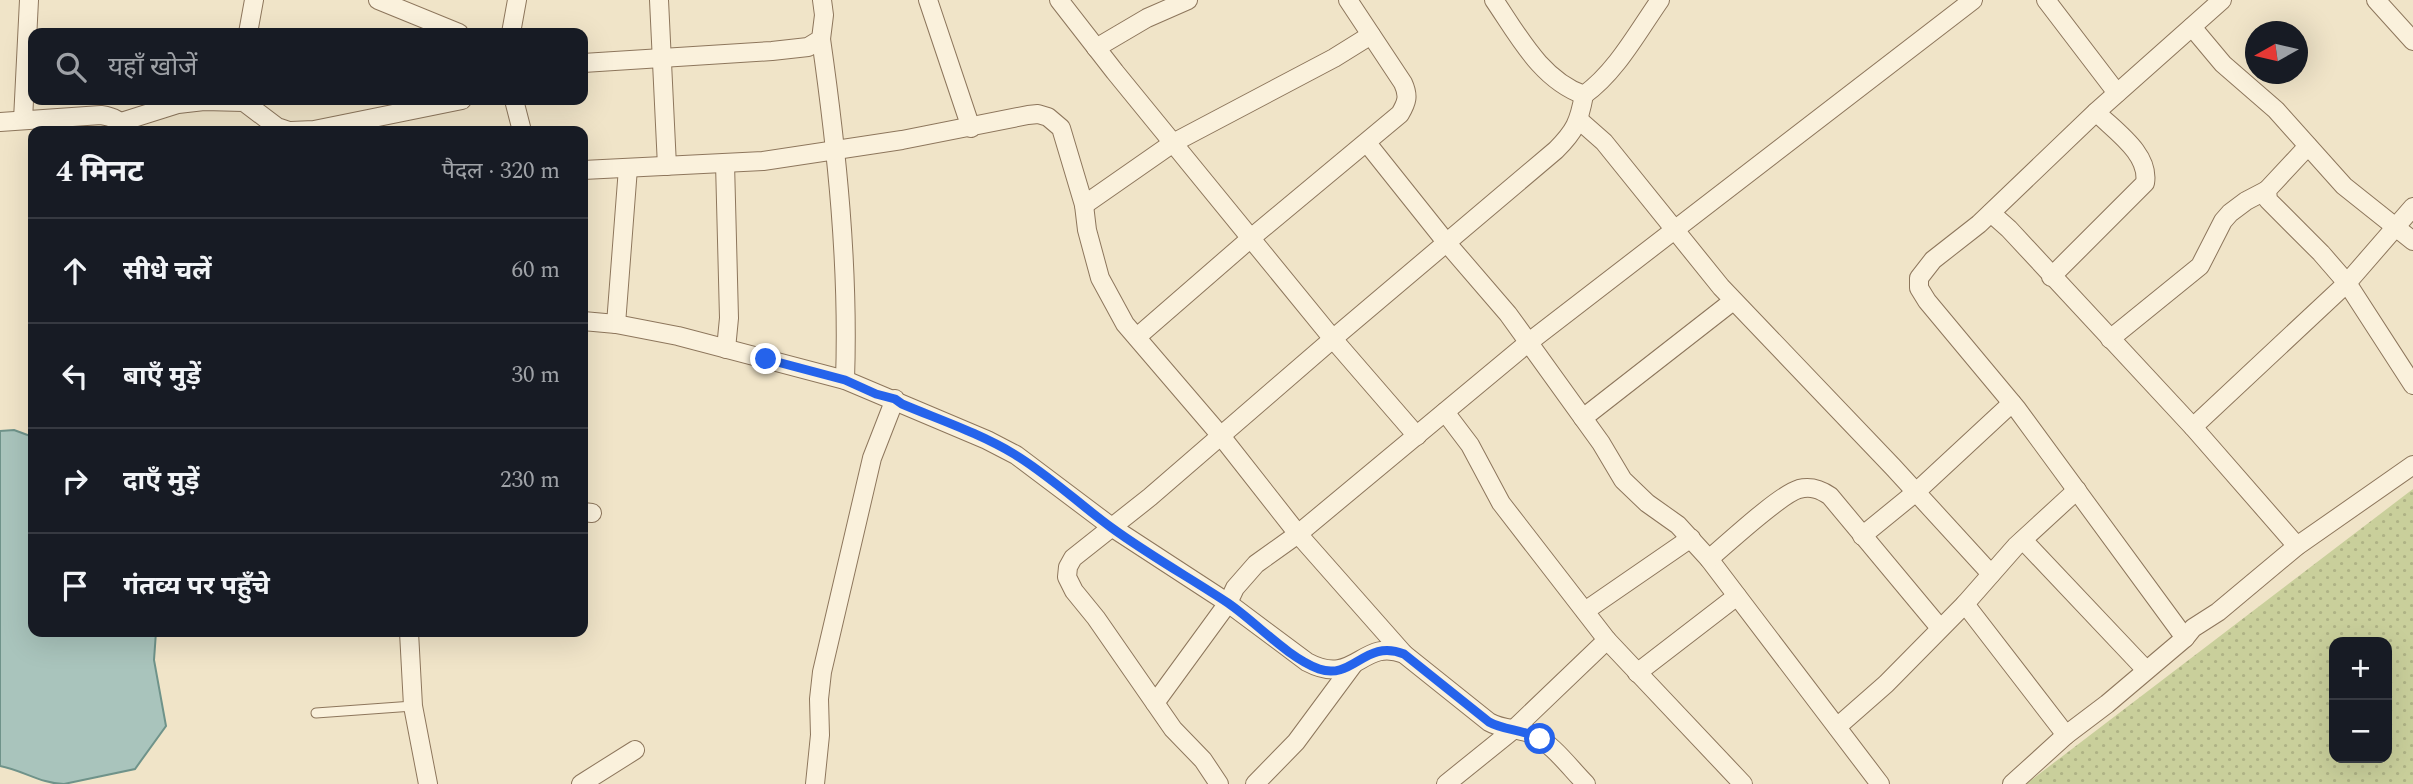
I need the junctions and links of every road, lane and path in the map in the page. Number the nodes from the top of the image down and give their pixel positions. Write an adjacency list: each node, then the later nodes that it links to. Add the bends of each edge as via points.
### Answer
1 (29, 0): 34 (street)
2 (254, 0): 18 (street)
3 (378, 0): 19 (street)
4 (517, 0): 20 (street)
5 (659, 0): 25 (street)
6 (822, 0): 22 (street)
7 (928, 0): 42 (street)
8 (1059, 0): 24 (street)
9 (1188, 0): 24 (street)
10 (1348, 0): 21 (street)
11 (1494, 0): 28 (street, via 1556,81)
12 (1660, 0): 28 (street, via 1612,68)
13 (1973, 0): 56 (street)
14 (2046, 0): 27 (street)
15 (2222, 0): 17 (street)
16 (2376, 0): 23 (street)
17 (2192, 27): 27 (street); 45 (street, via 2223,64 2276,110)
18 (249, 28)
19 (447, 28)
20 (512, 28)
21 (1371, 35): 43 (street); 44 (street, via 1408,93 1400,114)
22 (821, 39): 25 (street, via 801,48); 46 (street)
23 (2413, 41)
24 (1096, 48): 43 (street)
25 (662, 57): 26 (street); 48 (street)
26 (588, 63)
27 (2117, 93): 33 (street)
28 (1584, 95): 35 (street)
29 (176, 105): 38 (street)
30 (250, 105): 39 (street)
31 (437, 105): 40 (street)
32 (515, 105): 41 (street)
33 (2096, 112): 54 (street); 60 (street, via 2134,149 2147,172 2145,183)
34 (23, 120): 36 (street); 37 (street, via 101,115 113,117)
35 (1579, 120): 56 (street, via 1604,142); 59 (street, via 1556,150)
36 (0, 122)
37 (123, 126)
38 (126, 126)
39 (278, 126)
40 (334, 126)
41 (521, 126)
42 (971, 128): 46 (street); 52 (street, via 1028,115 1048,117 1060,128)
43 (1173, 143): 52 (street); 57 (street)
44 (1367, 143): 57 (street); 59 (street)
45 (2308, 146): 51 (street); 55 (street, via 2344,186)
46 (835, 150): 47 (street); 70 (street, via 846,307)
47 (725, 163): 48 (street); 69 (street)
48 (667, 166): 49 (street)
49 (628, 168): 50 (street); 64 (street)
50 (588, 170)
51 (2267, 190): 61 (street, via 2274,208); 67 (street, via 2223,221 2192,273)
52 (1084, 205): 65 (street, via 1100,278)
53 (2413, 206): 55 (street)
54 (1991, 213): 60 (street); 73 (street, via 1933,260 1919,278 1919,288)
55 (2395, 226): 58 (street); 61 (street)
56 (1675, 230): 62 (street); 68 (street)
57 (1251, 238): 65 (street); 66 (street)
58 (2413, 241)
59 (1446, 243): 66 (street); 68 (street)
60 (2051, 277): 67 (street)
61 (2347, 284): 71 (street); 76 (street)
62 (1733, 301): 75 (street); 81 (street)
63 (588, 321): 64 (street)
64 (616, 324): 69 (street)
65 (1137, 337): 77 (street)
66 (1333, 339): 77 (street); 78 (street)
67 (2110, 339): 76 (street)
68 (1529, 342): 74 (street); 75 (street)
69 (726, 349): 70 (street)
70 (845, 380): 72 (street)
71 (2413, 385)
72 (895, 399): 82 (street, via 1016,455); 111 (street, via 872,458 822,673)
73 (2012, 403): 80 (street); 81 (street)
74 (1446, 412): 78 (street); 93 (street, via 1501,503)
75 (1583, 418): 85 (street, via 1623,480)
76 (2193, 427): 87 (street)
77 (1221, 436): 82 (street); 83 (street)
78 (1417, 436): 83 (street)
79 (2413, 465): 87 (street)
80 (2077, 490): 86 (street); 96 (street)
81 (1916, 492): 84 (street); 89 (street)
82 (1113, 528): 91 (street); 102 (street, via 1073,558 1066,578)
83 (1298, 534): 91 (street, via 1256,564); 98 (street)
84 (1862, 536): 88 (street, via 1822,490 1798,489); 94 (street)
85 (1691, 538): 88 (street); 93 (street)
86 (2023, 540): 89 (street); 100 (street)
87 (2297, 546): 96 (street)
88 (1709, 559): 90 (street)
89 (1991, 574): 92 (street)
90 (1737, 596): 101 (street); 105 (street)
91 (1228, 603): 99 (street, via 1320,669 1331,671); 102 (street)
92 (1965, 604): 94 (street); 107 (street)
93 (1585, 611): 97 (street)
94 (1940, 628): 105 (street)
95 (409, 637): 103 (street)
96 (2185, 638): 100 (street)
97 (1607, 640): 101 (street); 106 (street)
98 (1404, 654): 99 (street, via 1382,649); 106 (street, via 1489,722)
99 (1354, 663): 113 (street, via 1296,742)
100 (2146, 670): 107 (street)
101 (1637, 673): 116 (street)
102 (1155, 703): 112 (street)
103 (413, 706): 104 (lane); 109 (street)
104 (316, 713)
105 (1837, 727): 117 (street)
106 (1513, 730): 114 (street); 115 (street, via 1540,739)
107 (2066, 735): 118 (street)
108 (635, 750): 110 (street)
109 (428, 784)
110 (581, 784)
111 (815, 784)
112 (1219, 784)
113 (1255, 784)
114 (1446, 784)
115 (1586, 784)
116 (1743, 784)
117 (1880, 784)
118 (2012, 784)

